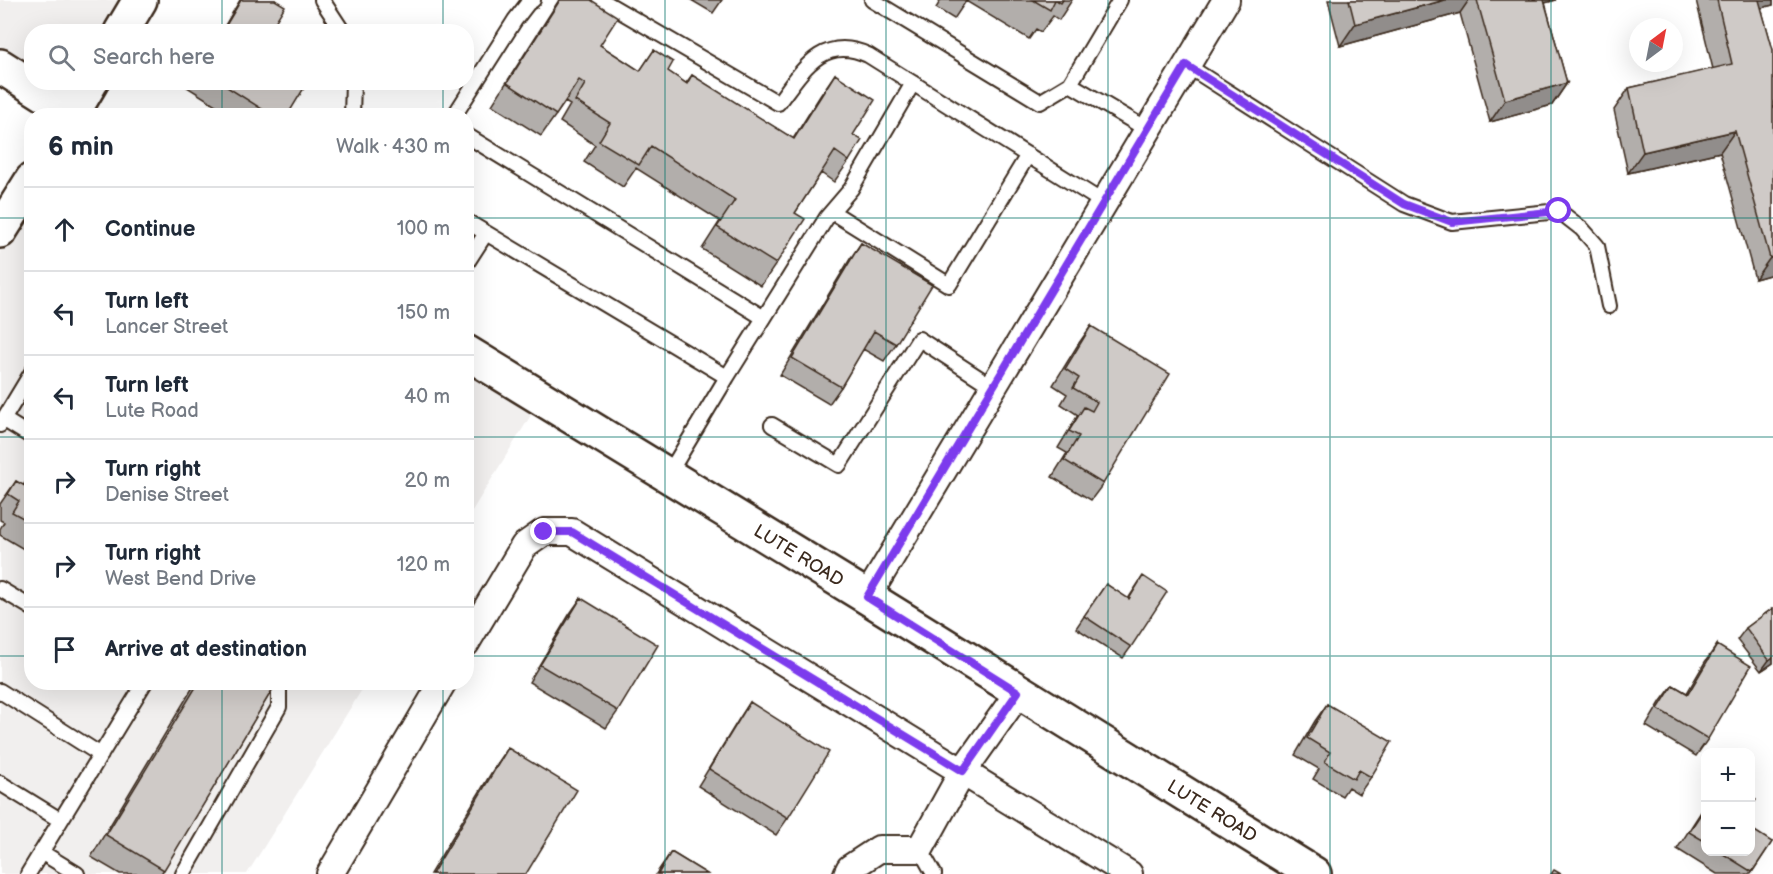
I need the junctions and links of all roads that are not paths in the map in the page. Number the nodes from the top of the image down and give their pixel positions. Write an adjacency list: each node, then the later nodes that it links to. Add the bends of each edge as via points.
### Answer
1 (140, 0): 8 (street)
2 (322, 0): 9 (lane)
3 (533, 0): 15 (lane, via 515,20)
4 (597, 0): 13 (lane, via 778,103 808,63 838,49 856,49)
5 (872, 0): 14 (lane, via 1040,102)
6 (1120, 0): 14 (lane)
7 (1226, 0): 10 (street)
8 (126, 24)
9 (338, 24)
10 (1186, 65): 24 (street); 34 (lane, via 1404,204 1452,222 1559,211 1597,246)
11 (0, 66): 12 (street)
12 (24, 82)
13 (913, 83): 26 (lane); 29 (lane)
14 (1070, 84): 24 (lane)
15 (474, 85)
16 (37, 90): 20 (street)
17 (87, 90): 21 (street)
18 (353, 90): 22 (lane)
19 (471, 90): 23 (lane)
20 (65, 108)
21 (77, 108)
22 (352, 108)
23 (459, 108)
24 (1148, 130): 28 (street)
25 (474, 140): 35 (lane)
26 (1028, 155): 28 (lane); 29 (lane, via 949,285)
27 (24, 193): 31 (street)
28 (1104, 203): 39 (street)
29 (832, 213): 35 (lane)
30 (474, 226): 32 (lane)
31 (0, 231)
32 (486, 233): 33 (lane); 37 (lane)
33 (474, 252)
34 (1609, 306)
35 (764, 318): 37 (lane)
36 (474, 357): 43 (street, LUTE ROAD)
37 (727, 377): 43 (lane)
38 (24, 385): 40 (lane)
39 (993, 387): 41 (lane, via 919,339 839,465); 45 (street)
40 (2, 422): 42 (lane)
41 (772, 425)
42 (24, 433)
43 (668, 475): 45 (street, LUTE ROAD)
44 (0, 589): 46 (lane)
45 (867, 597): 52 (street, LUTE ROAD)
46 (24, 603)
47 (474, 630): 54 (street, via 524,546 544,532 572,532)
48 (140, 690): 53 (lane)
49 (279, 690): 61 (lane, via 279,707)
50 (438, 690): 62 (street)
51 (0, 691): 53 (lane)
52 (1018, 692): 54 (street); 66 (street, LUTE ROAD)
53 (101, 755): 56 (lane)
54 (963, 771): 57 (street); 65 (street)
55 (0, 783): 56 (lane)
56 (60, 820): 58 (lane)
57 (920, 849): 63 (street, via 879,849); 64 (lane)
58 (41, 852): 59 (lane); 60 (lane)
59 (28, 874)
60 (76, 874)
61 (183, 874)
62 (330, 874)
63 (847, 874)
64 (934, 874)
65 (1129, 874)
66 (1314, 874)

